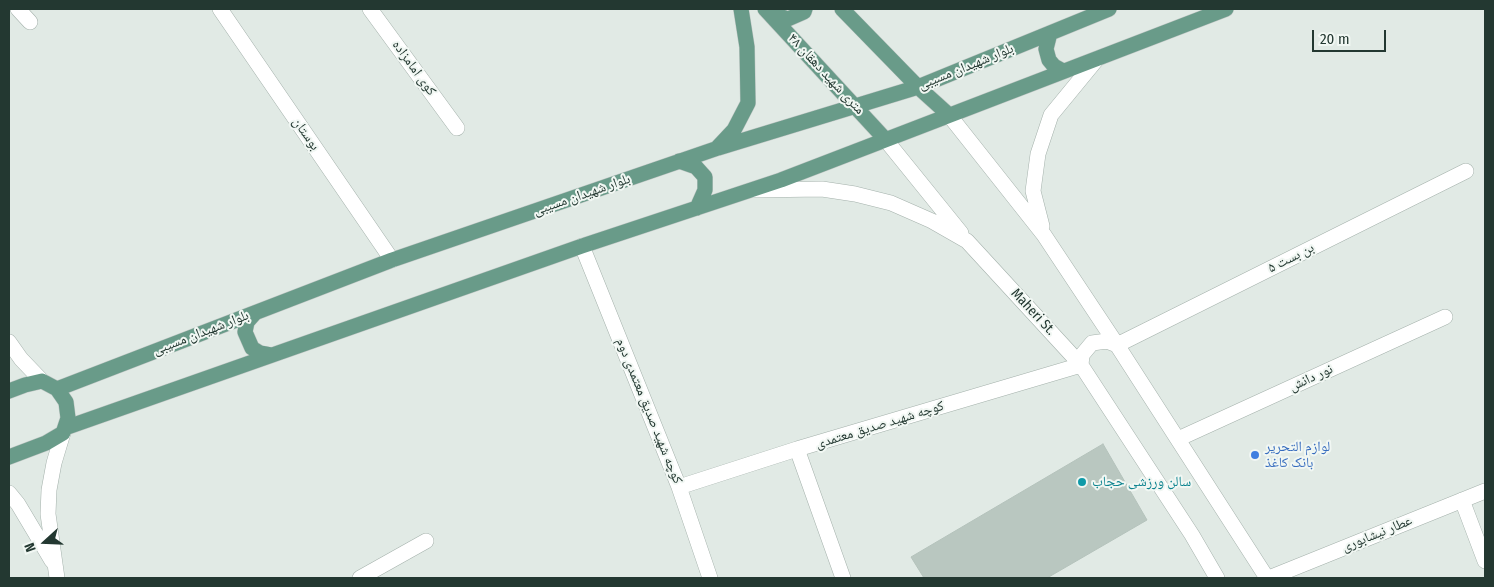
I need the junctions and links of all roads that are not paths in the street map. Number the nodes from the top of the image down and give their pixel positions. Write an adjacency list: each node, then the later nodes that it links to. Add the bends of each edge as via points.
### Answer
1 (18, 9): 10 (street)
2 (220, 9): 27 (street, بوستان)
3 (370, 9): 17 (street, کوی امامزاده)
4 (741, 9): 19 (main road, via 747,47 748,103 734,130)
5 (805, 9): 9 (main road, via 788,19)
6 (842, 9): 14 (main road)
7 (1109, 9): 11 (main road, بلوار شهیدان مسیبی)
8 (1226, 9): 12 (main road)
9 (767, 10): 15 (main road, ۴۸ متری شهید دهقان)
10 (30, 22)
11 (1050, 33): 13 (main road, via 1047,55 1054,66); 14 (main road, بلوار شهیدان مسیبی)
12 (1097, 59): 13 (main road); 24 (street, via 1051,115 1038,154 1032,191)
13 (1063, 71): 16 (main road)
14 (918, 87): 15 (main road, بلوار شهیدان مسیبی); 16 (main road)
15 (856, 106): 18 (main road, ۴۸ متری شهید دهقان); 19 (main road, بلوار شهیدان مسیبی)
16 (949, 115): 18 (main road); 24 (street)
17 (457, 128)
18 (885, 139): 22 (main road); 25 (street)
19 (718, 148): 20 (main road, بلوار شهیدان مسیبی)
20 (679, 161): 23 (main road, via 696,167 705,177 705,190); 27 (main road, بلوار شهیدان مسیبی)
21 (1466, 171): 31 (street, بن بست ۵)
22 (750, 190): 23 (main road); 25 (street, Maheri St., via 822,189 855,194 891,203 932,220)
23 (697, 208): 26 (main road)
24 (1044, 235): 31 (street)
25 (967, 241): 33 (street, Maheri St.)
26 (582, 246): 32 (main road); 41 (street, کوچه شهید صدیق معتمدی دوم)
27 (392, 260): 28 (main road, بلوار شهیدان مسیبی)
28 (255, 313): 32 (main road, via 247,322 245,332 252,348); 35 (main road, بلوار شهیدان مسیبی)
29 (1445, 317): 38 (street, نور دانش)
30 (9, 342): 34 (street)
31 (1117, 345): 33 (street, via 1107,341 1092,343 1082,355); 38 (street)
32 (271, 355): 37 (main road)
33 (1081, 365): 39 (street, کوچه شهید صدیق معتمدی); 51 (street, Maheri St.)
34 (42, 381): 35 (main road); 36 (main road)
35 (57, 389): 37 (main road, via 66,402 68,418)
36 (9, 391)
37 (64, 430): 40 (main road, via 51,441); 47 (street, via 48,490)
38 (1178, 439): 52 (street)
39 (797, 450): 41 (street, کوچه شهید صدیق معتمدی); 50 (street)
40 (9, 457)
41 (679, 487): 49 (street, کوچه شهید صدیق معتمدی دوم)
42 (1485, 491): 44 (street, عطار نیشابوری)
43 (9, 493): 47 (street)
44 (1462, 500): 46 (street); 52 (street, عطار نیشابوری)
45 (426, 541): 48 (street)
46 (1485, 561)
47 (56, 571)
48 (360, 578)
49 (710, 578)
50 (843, 578)
51 (1217, 578)
52 (1268, 578)

